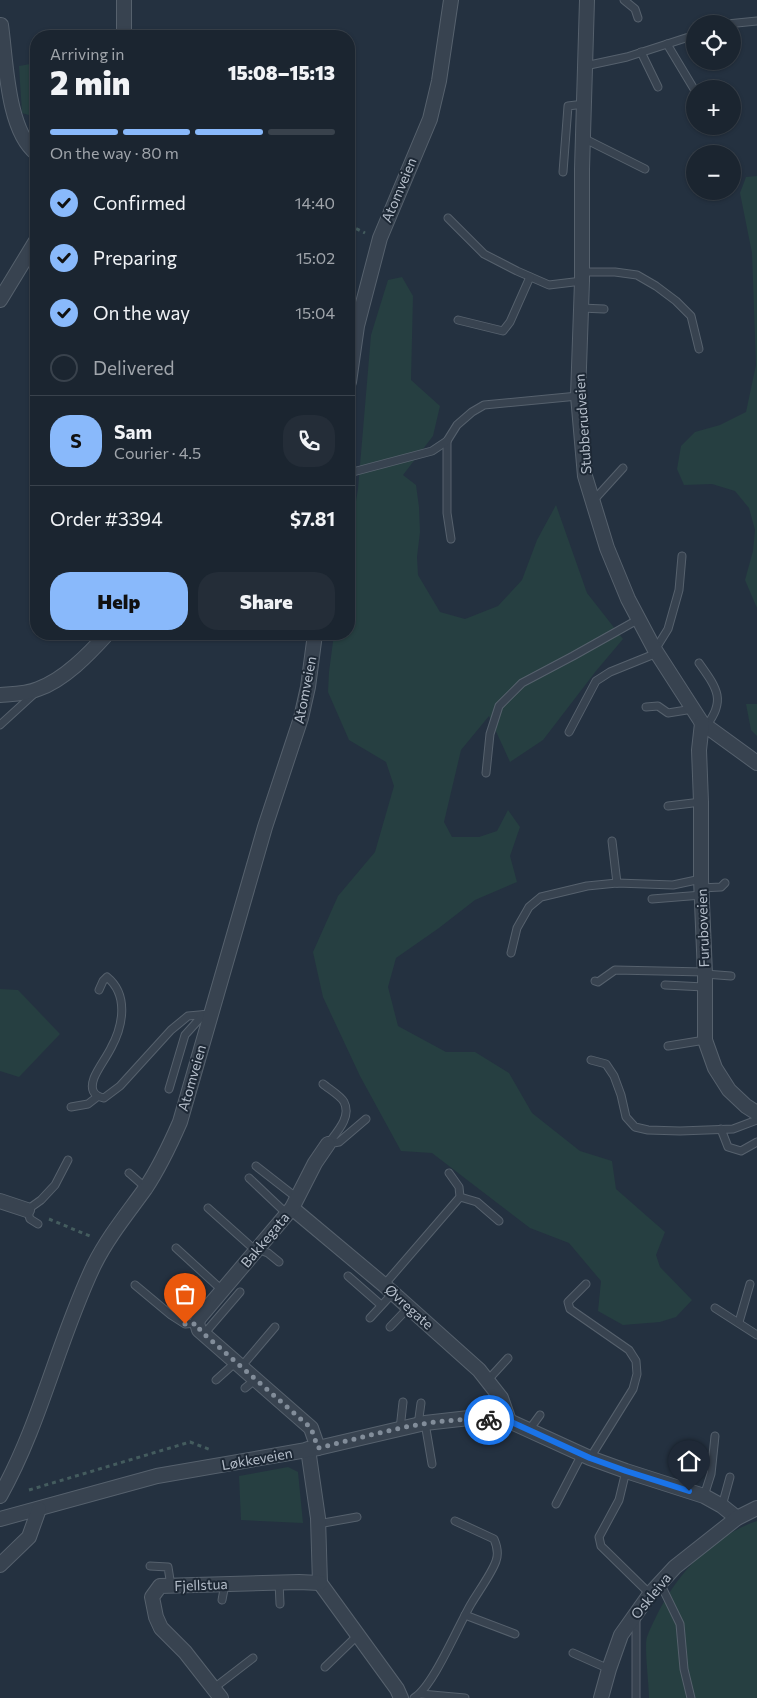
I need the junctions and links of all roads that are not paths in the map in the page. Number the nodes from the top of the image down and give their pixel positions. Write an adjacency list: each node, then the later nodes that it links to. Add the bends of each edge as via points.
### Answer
1 (124, 0): 9 (street)
2 (451, 0): 29 (street, Atomveien, via 440,81 430,119 380,238)
3 (587, 0): 13 (street, Stubberudveien)
4 (624, 0): 5 (lane, via 636,9)
5 (638, 18)
6 (757, 21): 7 (lane)
7 (741, 23)
8 (1, 25): 18 (street, via 13,112)
9 (124, 30)
10 (686, 38): 11 (lane)
11 (667, 44): 12 (lane); 14 (lane)
12 (641, 52): 13 (lane); 15 (lane)
13 (585, 66): 16 (street, Stubberudveien)
14 (689, 80)
15 (658, 87)
16 (584, 104): 17 (street, Stubberudveien); 20 (lane, via 568,106)
17 (583, 138): 19 (lane); 23 (street, Stubberudveien)
18 (30, 149)
19 (644, 169)
20 (563, 172)
21 (448, 218): 24 (lane, via 484,254)
22 (30, 251): 25 (street)
23 (582, 276): 24 (lane, via 549,285); 26 (street, Stubberudveien); 30 (lane, via 615,272 637,275 656,286 692,316)
24 (530, 277): 28 (lane, via 503,331)
25 (0, 300)
26 (581, 308): 27 (lane); 31 (street, Stubberudveien)
27 (604, 309)
28 (458, 320)
29 (355, 340)
30 (698, 349)
31 (578, 396): 32 (lane, via 484,405 457,426); 35 (street, Stubberudveien, via 585,476)
32 (447, 441): 34 (lane, via 432,451); 36 (lane, via 447,513)
33 (623, 468): 35 (lane)
34 (355, 471)
35 (592, 501): 38 (street, Stubberudveien, via 607,548)
36 (451, 539)
37 (682, 556): 41 (lane, via 679,590 668,629)
38 (638, 619): 41 (street, Stubberudveien); 51 (lane, via 522,683 499,706 490,734)
39 (102, 640): 43 (street, via 64,675)
40 (314, 640): 65 (street, Atomveien, via 301,718)
41 (656, 652): 46 (street, Stubberudveien); 49 (lane, via 596,680)
42 (699, 663): 47 (lane, via 715,686 719,700 713,717)
43 (39, 689): 44 (street); 48 (lane)
44 (0, 695)
45 (646, 707): 46 (lane, via 658,706 668,713)
46 (693, 709): 47 (street, Stubberudveien)
47 (704, 724): 50 (street, Stubberudveien); 52 (street, Furuboveien, via 699,750)
48 (0, 725)
49 (569, 732)
50 (757, 762)
51 (486, 773)
52 (701, 802): 53 (lane); 57 (street, Furuboveien)
53 (668, 806)
54 (612, 841): 55 (lane)
55 (617, 883): 57 (lane); 59 (lane, via 541,897 529,907 517,928)
56 (725, 883): 57 (lane, via 721,887)
57 (701, 887): 58 (lane); 61 (street, Furuboveien)
58 (652, 898)
59 (511, 953)
60 (731, 976): 61 (lane)
61 (705, 978): 62 (lane, via 615,970); 63 (lane); 66 (street, Furuboveien)
62 (595, 981)
63 (664, 985)
64 (99, 990): 71 (lane, via 107,977 113,982 121,998 122,1014 112,1048 94,1077 93,1093)
65 (206, 1015): 70 (lane, via 185,1035); 71 (lane, via 188,1016 120,1086 104,1098); 84 (street, Atomveien, via 180,1122)
66 (705, 1040): 67 (lane); 73 (street, Furuboveien, via 714,1068 729,1090)
67 (668, 1046)
68 (592, 1060): 76 (lane, via 606,1064 614,1076 626,1117 635,1127 680,1132)
69 (323, 1084): 78 (lane, via 344,1101 347,1114)
70 (169, 1088)
71 (97, 1097): 72 (lane, via 88,1104)
72 (71, 1107)
73 (757, 1113)
74 (366, 1119): 78 (lane, via 339,1142)
75 (757, 1120): 76 (lane, via 733,1129)
76 (722, 1129): 77 (lane, via 728,1147 740,1151)
77 (757, 1142)
78 (328, 1144): 87 (street, Bakkegata)
79 (68, 1160): 89 (lane, via 55,1185)
80 (256, 1166): 87 (lane)
81 (129, 1173): 84 (lane)
82 (449, 1173): 85 (lane, via 459,1186)
83 (250, 1178): 87 (lane)
84 (146, 1188): 128 (street, Atomveien, via 110,1236 95,1264 67,1326 30,1433)
85 (460, 1197): 90 (lane, via 477,1202); 99 (lane)
86 (0, 1201): 89 (street)
87 (292, 1207): 93 (street, Bakkegata); 99 (street, Øvregate)
88 (208, 1208): 93 (lane)
89 (27, 1210): 91 (lane, via 30,1219)
90 (499, 1221)
91 (38, 1224)
92 (176, 1248): 100 (lane)
93 (257, 1250): 94 (lane, via 268,1253); 100 (street, Bakkegata)
94 (278, 1262)
95 (348, 1276): 102 (lane)
96 (586, 1284): 124 (lane, via 568,1302 570,1309 629,1350 636,1361 637,1374 633,1389)
97 (750, 1284): 106 (lane)
98 (134, 1285): 109 (lane, via 171,1316)
99 (389, 1289): 102 (lane); 103 (street, Øvregate)
100 (223, 1291): 109 (street, Bakkegata, via 199,1318)
101 (240, 1292): 109 (lane)
102 (382, 1305): 105 (lane)
103 (409, 1307): 108 (lane); 114 (street, Øvregate)
104 (715, 1308): 106 (lane)
105 (370, 1318)
106 (739, 1322): 110 (lane)
107 (275, 1327): 112 (lane)
108 (390, 1328)
109 (200, 1329): 112 (street)
110 (757, 1335)
111 (508, 1358): 114 (lane)
112 (239, 1364): 113 (lane); 123 (street, via 250,1384 311,1428)
113 (216, 1380)
114 (488, 1381): 118 (street, Øvregate, via 501,1398)
115 (403, 1402): 120 (lane)
116 (421, 1404): 119 (lane)
117 (540, 1415): 121 (lane)
118 (509, 1421): 119 (street, Løkkeveien, via 469,1418); 121 (street, Løkkeveien)
119 (422, 1424): 120 (street, Løkkeveien); 125 (lane)
120 (400, 1429): 123 (street, Løkkeveien)
121 (529, 1430): 124 (street, Løkkeveien)
122 (715, 1436): 129 (lane, via 711,1474)
123 (313, 1448): 133 (street, Løkkeveien, via 157,1476); 138 (street)
124 (586, 1456): 126 (street, Løkkeveien); 130 (lane)
125 (432, 1464)
126 (626, 1471): 129 (street, Løkkeveien); 146 (lane, via 619,1500 599,1537 601,1546)
127 (730, 1477): 131 (lane)
128 (0, 1496)
129 (704, 1496): 131 (street, Løkkeveien)
130 (556, 1504)
131 (722, 1506): 136 (street, Løkkeveien)
132 (757, 1508): 136 (street, Oskleiva)
133 (39, 1509): 135 (street, Løkkeveien); 139 (street, via 29,1537)
134 (357, 1517): 138 (lane)
135 (0, 1518)
136 (737, 1518): 142 (street, Oskleiva, via 675,1567)
137 (454, 1521): 150 (lane, via 494,1539 498,1549 496,1562)
138 (318, 1524): 144 (street)
139 (0, 1565)
140 (150, 1566): 145 (lane, via 168,1567)
141 (279, 1582): 143 (street, Fjellstua); 144 (street, Fjellstua); 148 (lane)
142 (660, 1583): 146 (street, Oskleiva); 164 (lane, via 680,1624 684,1669)
143 (225, 1584): 145 (street, Fjellstua); 147 (lane)
144 (320, 1584): 152 (street)
145 (171, 1586): 157 (street, Fjellstua, via 160,1586 152,1598 156,1617 161,1628)
146 (650, 1594): 149 (street, Oskleiva)
147 (222, 1600)
148 (280, 1604)
149 (636, 1613): 156 (street, Oskleiva, via 621,1635); 163 (lane)
150 (465, 1615): 151 (lane); 158 (lane)
151 (515, 1634)
152 (358, 1636): 155 (lane); 159 (street, via 398,1689)
153 (573, 1652): 156 (lane)
154 (253, 1658): 157 (lane)
155 (325, 1667)
156 (609, 1669): 162 (street, Oskleiva)
157 (218, 1693)
158 (421, 1694): 160 (lane); 161 (lane)
159 (401, 1698)
160 (414, 1698)
161 (465, 1698)
162 (601, 1698)
163 (636, 1698)
164 (691, 1698)

